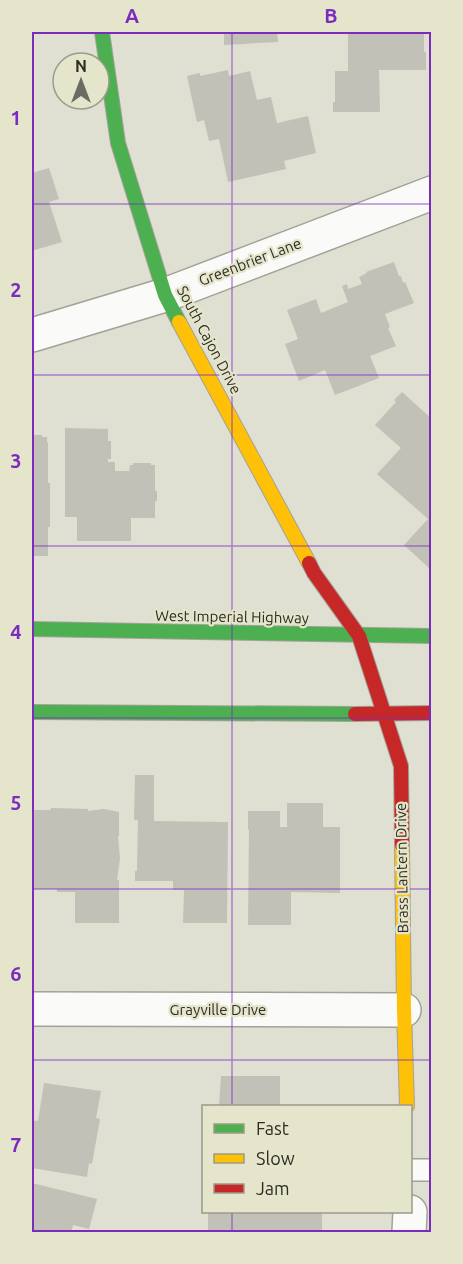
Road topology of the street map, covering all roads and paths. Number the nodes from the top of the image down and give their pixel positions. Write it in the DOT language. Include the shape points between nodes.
graph roads {
  1 [pos="102,32"];
  2 [pos="432,193"];
  3 [pos="165,295"];
  4 [pos="32,335"];
  5 [pos="32,629"];
  6 [pos="358,636"];
  7 [pos="432,636"];
  8 [pos="32,712"];
  9 [pos="432,713"];
  10 [pos="384,714"];
  11 [pos="32,1010"];
  12 [pos="404,1010"];
  13 [pos="407,1105"];
  14 [pos="412,1170"];
  15 [pos="432,1170"];
  16 [pos="410,1213"];
  17 [pos="409,1233"];
  1 -- 3 [label="street, South Cajon Drive" via="118,143"];
  2 -- 3 [label="street, Greenbrier Lane"];
  3 -- 4 [label="street, Greenbrier Lane"];
  3 -- 6 [label="street, South Cajon Drive" via="314,573"];
  5 -- 6 [label="street, West Imperial Highway"];
  6 -- 7 [label="street, West Imperial Highway"];
  6 -- 10 [label="street, Brass Lantern Drive"];
  8 -- 10 [label="street"];
  9 -- 10 [label="street"];
  10 -- 12 [label="street, Brass Lantern Drive" via="401,766"];
  11 -- 12 [label="street, Grayville Drive"];
  12 -- 13 [label="street, Brass Lantern Drive"];
  14 -- 15 [label="lane"];
  16 -- 17 [label="street"];
}
